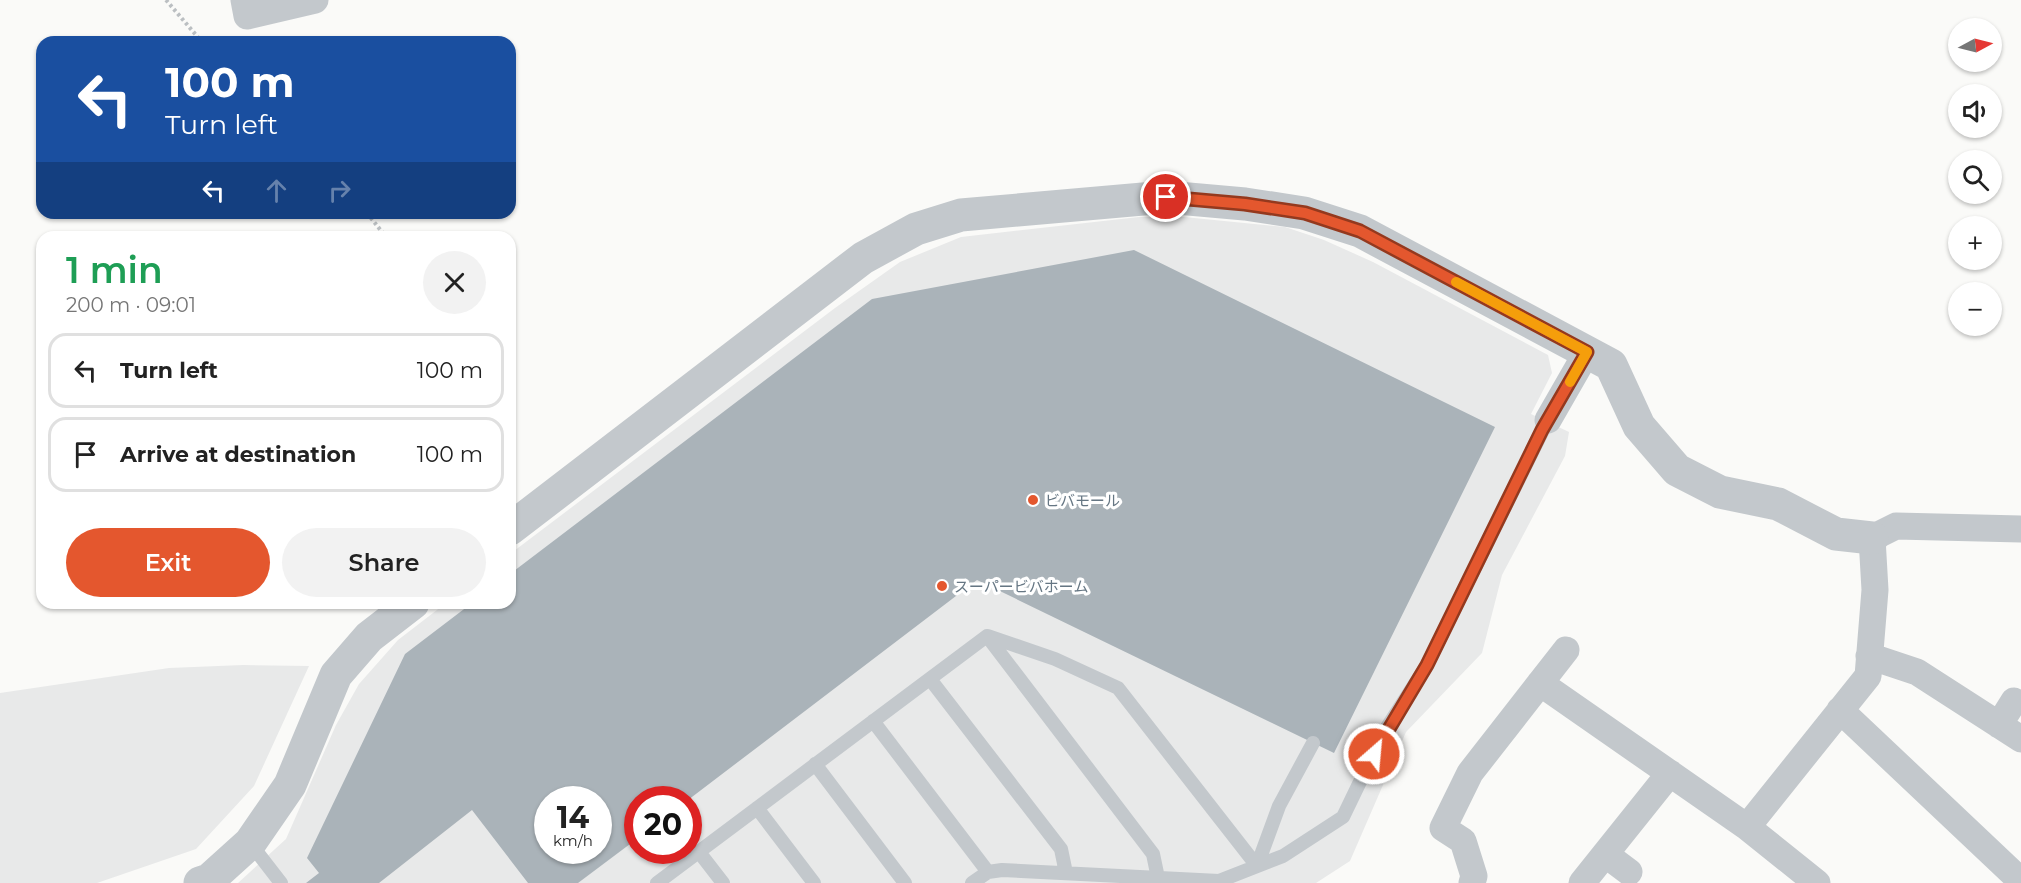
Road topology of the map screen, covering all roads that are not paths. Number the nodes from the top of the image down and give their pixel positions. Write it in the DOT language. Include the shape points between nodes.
graph roads {
  1 [pos="244,0"];
  2 [pos="315,0"];
  3 [pos="1587,352"];
  4 [pos="1548,420"];
  5 [pos="516,524"];
  6 [pos="2021,529"];
  7 [pos="1872,538"];
  8 [pos="405,609"];
  9 [pos="987,636"];
  10 [pos="1566,650"];
  11 [pos="1869,656"];
  12 [pos="930,678"];
  13 [pos="1540,683"];
  14 [pos="2014,701"];
  15 [pos="1840,710"];
  16 [pos="873,721"];
  17 [pos="2010,732"];
  18 [pos="1313,743"];
  19 [pos="815,764"];
  20 [pos="1670,773"];
  21 [pos="757,808"];
  22 [pos="1747,827"];
  23 [pos="250,843"];
  24 [pos="702,850"];
  25 [pos="1605,854"];
  26 [pos="702,856"];
  27 [pos="683,864"];
  28 [pos="1257,866"];
  29 [pos="988,872"];
  30 [pos="1629,872"];
  31 [pos="1066,873"];
  32 [pos="1158,878"];
  33 [pos="2021,881"];
  34 [pos="200,883"];
  35 [pos="281,883"];
  36 [pos="657,883"];
  37 [pos="723,883"];
  38 [pos="814,883"];
  39 [pos="904,883"];
  40 [pos="972,883"];
  41 [pos="1472,883"];
  42 [pos="1582,883"];
  43 [pos="1817,883"];
  1 -- 2 [label="street" via="247,16"];
  3 -- 4 [label="street"];
  3 -- 5 [label="street" via="1360,231 1305,213 1166,197 961,215 916,229 863,258"];
  3 -- 7 [label="street" via="1611,365 1639,426 1677,470 1720,492 1778,504 1836,534"];
  4 -- 28 [label="lane" via="1427,665 1384,732 1343,817 1283,856"];
  6 -- 7 [label="street" via="1896,526"];
  7 -- 11 [label="street" via="1875,590"];
  8 -- 23 [label="street" via="369,636 336,675 290,785"];
  9 -- 12 [label="lane"];
  9 -- 28 [label="lane" via="1055,659 1118,688"];
  9 -- 32 [label="lane" via="1153,854"];
  10 -- 13 [label="street"];
  11 -- 15 [label="street" via="1868,676"];
  11 -- 17 [label="street" via="1917,672"];
  12 -- 16 [label="lane"];
  12 -- 31 [label="lane" via="1061,849"];
  13 -- 20 [label="street"];
  13 -- 41 [label="street" via="1470,773 1443,828 1463,841 1474,876"];
  14 -- 17 [label="street"];
  15 -- 22 [label="street"];
  15 -- 33 [label="street"];
  16 -- 19 [label="lane"];
  16 -- 29 [label="lane"];
  18 -- 28 [label="lane" via="1279,807"];
  19 -- 21 [label="lane"];
  19 -- 39 [label="lane"];
  20 -- 22 [label="street"];
  20 -- 25 [label="street"];
  21 -- 24 [label="lane"];
  21 -- 38 [label="lane"];
  22 -- 43 [label="street"];
  23 -- 34 [label="street" via="209,880"];
  23 -- 35 [label="lane"];
  25 -- 30 [label="street"];
  25 -- 42 [label="street"];
  26 -- 37 [label="lane"];
  27 -- 36 [label="lane"];
  28 -- 32 [label="lane" via="1219,880"];
  29 -- 31 [label="lane"];
  29 -- 40 [label="lane"];
  31 -- 32 [label="lane"];
}
